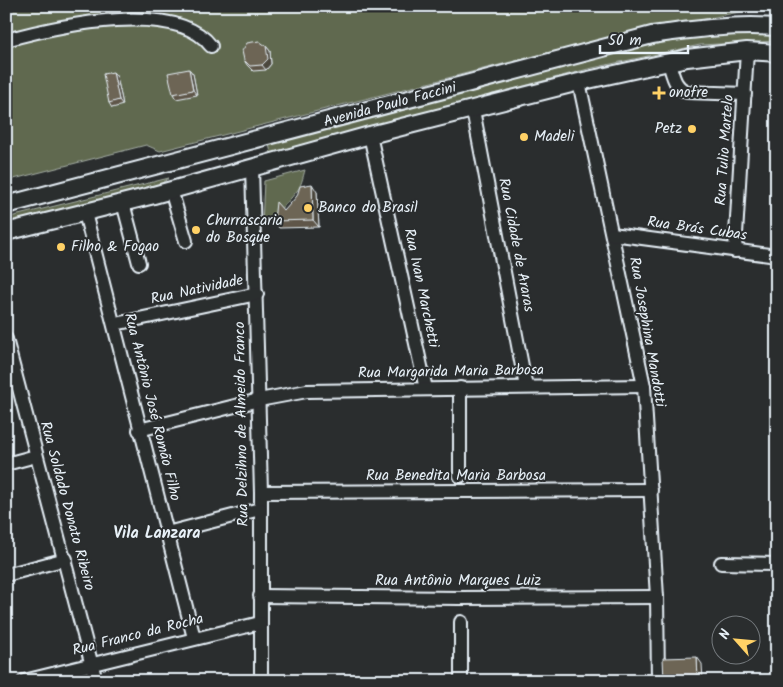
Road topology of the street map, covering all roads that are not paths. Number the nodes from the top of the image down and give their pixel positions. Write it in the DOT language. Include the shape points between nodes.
graph roads {
  1 [pos="777,27"];
  2 [pos="6,40"];
  3 [pos="208,40"];
  4 [pos="747,51"];
  5 [pos="777,54"];
  6 [pos="669,63"];
  7 [pos="579,82"];
  8 [pos="745,94"];
  9 [pos="473,110"];
  10 [pos="370,135"];
  11 [pos="266,137"];
  12 [pos="176,160"];
  13 [pos="252,167"];
  14 [pos="171,190"];
  15 [pos="150,196"];
  16 [pos="123,203"];
  17 [pos="6,205"];
  18 [pos="85,213"];
  19 [pos="6,232"];
  20 [pos="612,234"];
  21 [pos="186,241"];
  22 [pos="735,251"];
  23 [pos="777,256"];
  24 [pos="139,263"];
  25 [pos="257,294"];
  26 [pos="115,324"];
  27 [pos="7,345"];
  28 [pos="644,386"];
  29 [pos="526,387"];
  30 [pos="460,388"];
  31 [pos="426,389"];
  32 [pos="259,400"];
  33 [pos="139,430"];
  34 [pos="36,456"];
  35 [pos="6,464"];
  36 [pos="460,476"];
  37 [pos="651,490"];
  38 [pos="260,492"];
  39 [pos="260,509"];
  40 [pos="168,534"];
  41 [pos="66,560"];
  42 [pos="721,563"];
  43 [pos="777,564"];
  44 [pos="6,575"];
  45 [pos="260,596"];
  46 [pos="657,597"];
  47 [pos="460,622"];
  48 [pos="260,623"];
  49 [pos="194,638"];
  50 [pos="90,663"];
  51 [pos="24,681"];
  52 [pos="96,681"];
  53 [pos="261,681"];
  54 [pos="461,681"];
  55 [pos="658,681"];
  1 -- 11 [label="main road, Avenida Paulo Faccini" via="698,28 652,35"];
  2 -- 3 [label="street" via="96,14 148,10 190,22"];
  4 -- 5 [label="main road, Avenida Paulo Faccini"];
  4 -- 6 [label="main road, Avenida Paulo Faccini"];
  4 -- 8 [label="street, Rua Tulio Martelo"];
  6 -- 7 [label="main road, Avenida Paulo Faccini"];
  6 -- 8 [label="street" via="680,90"];
  7 -- 9 [label="main road, Avenida Paulo Faccini"];
  7 -- 20 [label="street, Rua Josephina Mandotti"];
  8 -- 22 [label="street, Rua Tulio Martelo"];
  9 -- 10 [label="main road, Avenida Paulo Faccini"];
  9 -- 29 [label="street, Rua Cidade de Araras"];
  10 -- 13 [label="main road, Avenida Paulo Faccini"];
  10 -- 31 [label="street, Rua Ivan Marchetti"];
  11 -- 12 [label="main road, Avenida Paulo Faccini"];
  11 -- 13 [label="main road" via="256,151"];
  12 -- 15 [label="main road" via="183,175 179,183"];
  12 -- 17 [label="main road, Avenida Paulo Faccini"];
  13 -- 14 [label="main road, Avenida Paulo Faccini"];
  13 -- 25 [label="street, Rua Delzihno de Almeido Franco"];
  14 -- 15 [label="main road, Avenida Paulo Faccini"];
  14 -- 21 [label="street"];
  15 -- 16 [label="main road, Avenida Paulo Faccini"];
  16 -- 18 [label="main road, Avenida Paulo Faccini"];
  16 -- 24 [label="street"];
  18 -- 19 [label="main road, Avenida Paulo Faccini"];
  18 -- 26 [label="street, Rua Antônio José Romão Filho"];
  20 -- 22 [label="street, Rua Brás Cubas"];
  20 -- 28 [label="street, Rua Josephina Mandotti"];
  22 -- 23 [label="street, Rua Brás Cubas"];
  25 -- 26 [label="street, Rua Natividade"];
  25 -- 32 [label="street, Rua Delzihno de Almeido Franco"];
  26 -- 33 [label="street, Rua Antônio José Romão Filho"];
  27 -- 34 [label="street, Rua Soldado Donato Ribeiro"];
  28 -- 29 [label="street, Rua Margarida Maria Barbosa"];
  28 -- 37 [label="street, Rua Josephina Mandotti"];
  29 -- 30 [label="street, Rua Margarida Maria Barbosa"];
  30 -- 31 [label="street, Rua Margarida Maria Barbosa"];
  30 -- 36 [label="street"];
  31 -- 32 [label="street, Rua Margarida Maria Barbosa" via="307,391"];
  32 -- 33 [label="street, Rua Margarida Maria Barbosa"];
  32 -- 38 [label="street, Rua Delzihno de Almeido Franco"];
  33 -- 40 [label="street, Rua Antônio José Romão Filho"];
  34 -- 35 [label="street"];
  34 -- 41 [label="street, Rua Soldado Donato Ribeiro"];
  37 -- 38 [label="street, Rua Benedita Maria Barbosa"];
  37 -- 46 [label="street, Rua Josephina Mandotti"];
  38 -- 39 [label="street, Rua Delzihno de Almeido Franco"];
  39 -- 40 [label="street"];
  39 -- 45 [label="street, Rua Delzihno de Almeido Franco"];
  40 -- 49 [label="street, Rua Antônio José Romão Filho"];
  41 -- 44 [label="street"];
  41 -- 50 [label="street, Rua Soldado Donato Ribeiro"];
  42 -- 43 [label="street"];
  45 -- 46 [label="street, Rua Antônio Marques Luiz"];
  45 -- 48 [label="street, Rua Delzihno de Almeido Franco"];
  46 -- 55 [label="street, Rua Josephina Mandotti"];
  47 -- 54 [label="street"];
  48 -- 49 [label="street, Rua Franco da Rocha"];
  48 -- 53 [label="street, Rua Delzihno de Almeido Franco"];
  49 -- 50 [label="street, Rua Franco da Rocha"];
  50 -- 51 [label="street, Rua Franco da Rocha"];
  50 -- 52 [label="street, Rua Soldado Donato Ribeiro"];
}
